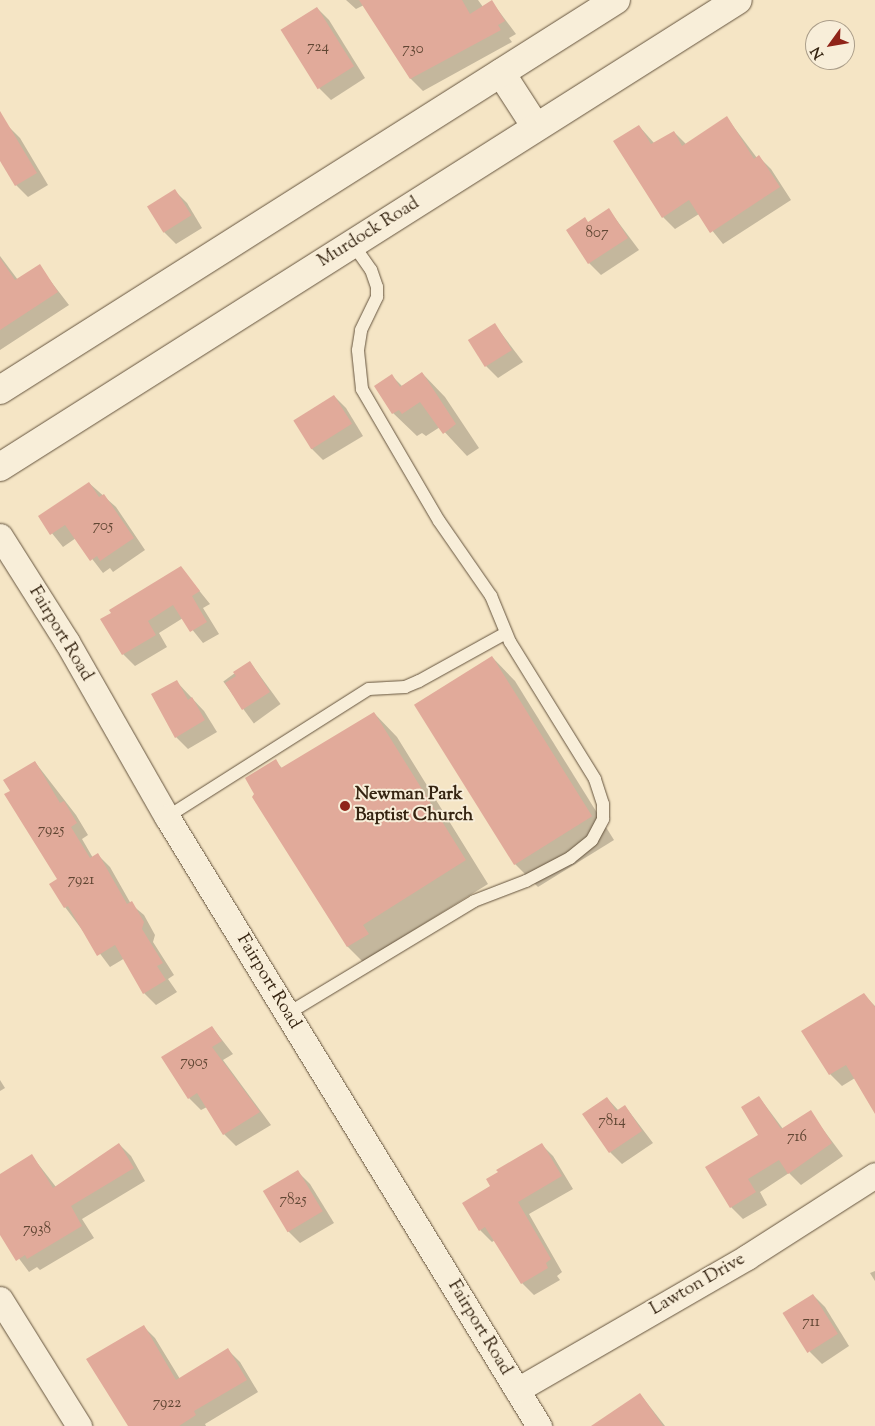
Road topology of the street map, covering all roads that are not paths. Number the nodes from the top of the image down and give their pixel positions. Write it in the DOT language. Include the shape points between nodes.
graph roads {
  1 [pos="616,0"];
  2 [pos="738,0"];
  3 [pos="500,73"];
  4 [pos="536,127"];
  5 [pos="353,244"];
  6 [pos="0,390"];
  7 [pos="0,467"];
  8 [pos="0,536"];
  9 [pos="506,633"];
  10 [pos="167,817"];
  11 [pos="287,1014"];
  12 [pos="875,1175"];
  13 [pos="0,1299"];
  14 [pos="517,1390"];
  15 [pos="79,1426"];
  16 [pos="539,1426"];
  1 -- 3 [label="main road"];
  2 -- 4 [label="main road, Murdock Road"];
  3 -- 4 [label="main road"];
  3 -- 6 [label="main road"];
  4 -- 5 [label="main road, Murdock Road"];
  5 -- 7 [label="main road, Murdock Road"];
  5 -- 9 [label="lane" via="370,270 377,297 361,330 358,350 362,389 439,521 492,596"];
  8 -- 10 [label="street, Fairport Road" via="67,642"];
  9 -- 10 [label="lane" via="405,687 369,689"];
  9 -- 11 [label="lane" via="595,779 603,804 600,828 584,849 570,858 526,881 474,901"];
  10 -- 11 [label="street, Fairport Road"];
  11 -- 14 [label="street, Fairport Road"];
  12 -- 14 [label="street, Lawton Drive" via="747,1257"];
  13 -- 15 [label="street"];
  14 -- 16 [label="street, Fairport Road"];
}
